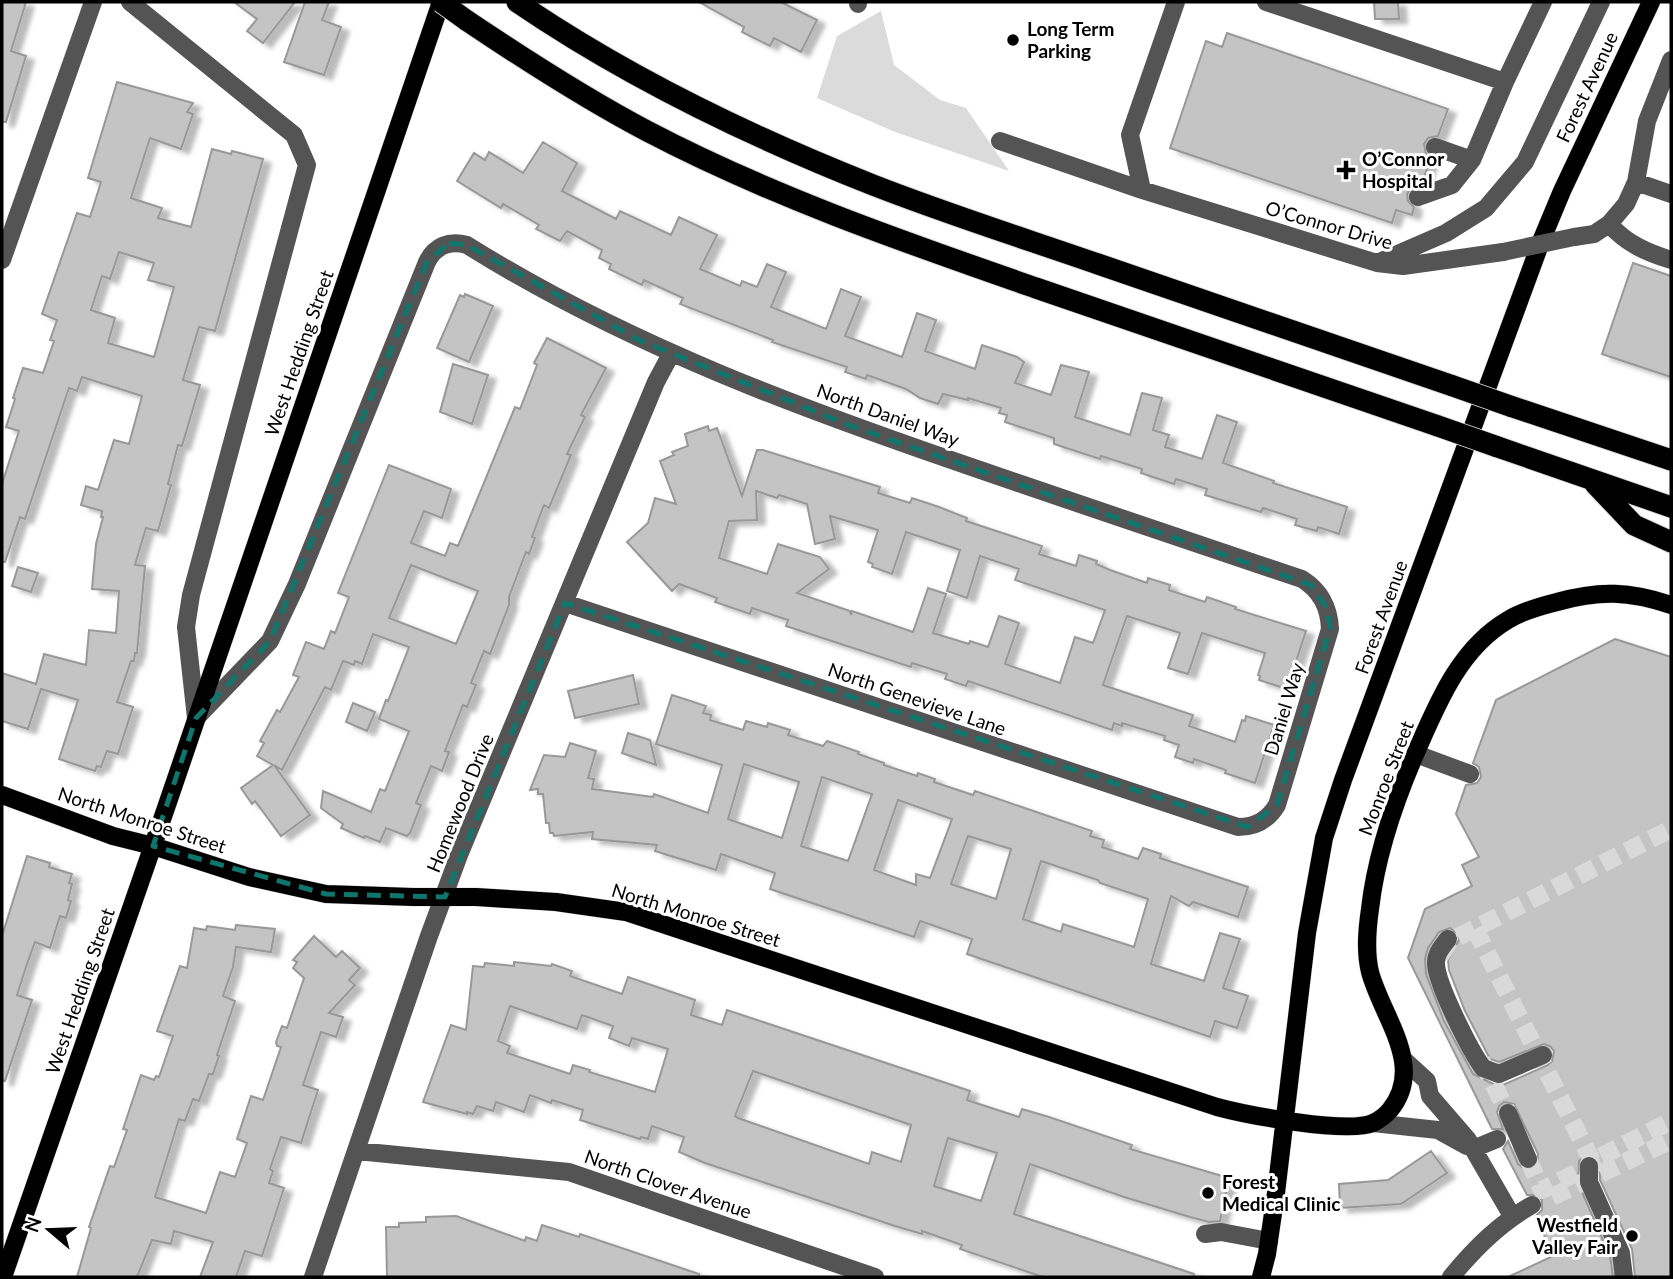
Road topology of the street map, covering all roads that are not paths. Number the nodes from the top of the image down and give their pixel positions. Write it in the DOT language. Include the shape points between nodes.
graph roads {
  1 [pos="93,2"];
  2 [pos="130,2"];
  3 [pos="441,2"];
  4 [pos="517,2"];
  5 [pos="1176,2"];
  6 [pos="1266,2"];
  7 [pos="1543,2"];
  8 [pos="1601,2"];
  9 [pos="1651,2"];
  10 [pos="1671,60"];
  11 [pos="1505,82"];
  12 [pos="1000,141"];
  13 [pos="1435,147"];
  14 [pos="1472,160"];
  15 [pos="1636,181"];
  16 [pos="1142,190"];
  17 [pos="1671,194"];
  18 [pos="1418,197"];
  19 [pos="1609,224"];
  20 [pos="449,243"];
  21 [pos="4,248"];
  22 [pos="1671,260"];
  23 [pos="1377,263"];
  24 [pos="671,354"];
  25 [pos="1671,460"];
  26 [pos="1591,480"];
  27 [pos="1671,507"];
  28 [pos="1671,542"];
  29 [pos="1322,598"];
  30 [pos="565,603"];
  31 [pos="1671,605"];
  32 [pos="197,718"];
  33 [pos="1416,754"];
  34 [pos="1470,774"];
  35 [pos="2,796"];
  36 [pos="1257,824"];
  37 [pos="153,846"];
  38 [pos="445,897"];
  39 [pos="1448,939"];
  40 [pos="1543,1055"];
  41 [pos="1404,1060"];
  42 [pos="1508,1113"];
  43 [pos="1284,1121"];
  44 [pos="1373,1123"];
  45 [pos="1497,1139"];
  46 [pos="1473,1149"];
  47 [pos="358,1151"];
  48 [pos="1528,1159"];
  49 [pos="1589,1166"];
  50 [pos="1532,1205"];
  51 [pos="1512,1216"];
  52 [pos="1205,1234"];
  53 [pos="1269,1241"];
  54 [pos="3,1277"];
  55 [pos="313,1277"];
  56 [pos="874,1277"];
  57 [pos="1261,1277"];
  58 [pos="1451,1277"];
  59 [pos="1624,1277"];
  1 -- 21 [label="street"];
  2 -- 32 [label="street, West Hedding Street" via="294,135 307,165 191,595 186,627"];
  3 -- 26 [label="highway, bridge" via="646,131 796,200 932,252"];
  3 -- 32 [label="main road, West Hedding Street"];
  4 -- 25 [label="highway, bridge" via="666,91 818,163 936,208"];
  5 -- 16 [label="street" via="1130,135"];
  6 -- 11 [label="street"];
  7 -- 11 [label="street"];
  8 -- 23 [label="street" via="1524,162 1486,208 1446,233"];
  9 -- 43 [label="main road, Forest Avenue" via="1542,239 1324,838 1307,933"];
  10 -- 15 [label="street" via="1647,121"];
  11 -- 14 [label="street"];
  12 -- 16 [label="street, O’Connor Drive"];
  13 -- 14 [label="street"];
  14 -- 18 [label="street" via="1452,185"];
  15 -- 17 [label="street"];
  15 -- 19 [label="street" via="1626,204"];
  16 -- 23 [label="street, O’Connor Drive"];
  19 -- 22 [label="street" via="1623,239"];
  19 -- 23 [label="street, O’Connor Drive, bridge" via="1594,234 1503,252 1403,266"];
  20 -- 24 [label="street, North Daniel Way" via="467,245"];
  20 -- 32 [label="street, West Hedding Street" via="436,250 428,262 271,641"];
  24 -- 29 [label="street, North Daniel Way" via="850,426 1302,579"];
  24 -- 30 [label="street, Homewood Drive"];
  26 -- 27 [label="highway"];
  26 -- 28 [label="highway" via="1634,525"];
  29 -- 36 [label="street, Daniel Way" via="1331,629 1277,805"];
  30 -- 36 [label="street, North Genevieve Lane" via="1229,825"];
  30 -- 38 [label="street, Homewood Drive"];
  31 -- 33 [label="main road, Monroe Street" via="1643,596 1596,593 1508,619 1462,664 1439,698"];
  32 -- 37 [label="main road, West Hedding Street"];
  33 -- 34 [label="street"];
  33 -- 41 [label="main road, Monroe Street" via="1381,849 1367,935 1371,973"];
  35 -- 37 [label="main road, North Monroe Street"];
  37 -- 38 [label="main road, North Monroe Street" via="249,877 326,894"];
  37 -- 54 [label="main road, West Hedding Street"];
  38 -- 43 [label="main road, North Monroe Street" via="556,902 626,912 1146,1084"];
  38 -- 47 [label="street, Homewood Drive"];
  39 -- 40 [label="street" via="1438,952 1439,981 1483,1068 1499,1074"];
  41 -- 44 [label="main road, Monroe Street" via="1403,1091"];
  41 -- 46 [label="street" via="1427,1081 1430,1096"];
  42 -- 48 [label="street"];
  43 -- 44 [label="main road"];
  43 -- 53 [label="main road, Forest Avenue"];
  44 -- 46 [label="street" via="1437,1130"];
  45 -- 46 [label="street"];
  46 -- 51 [label="street"];
  47 -- 55 [label="street, Homewood Drive"];
  47 -- 56 [label="street, North Clover Avenue" via="569,1172"];
  49 -- 59 [label="street" via="1589,1182 1621,1253"];
  50 -- 51 [label="street"];
  51 -- 58 [label="street" via="1477,1246"];
  52 -- 53 [label="street" via="1221,1232"];
  53 -- 57 [label="main road, Forest Avenue"];
}
